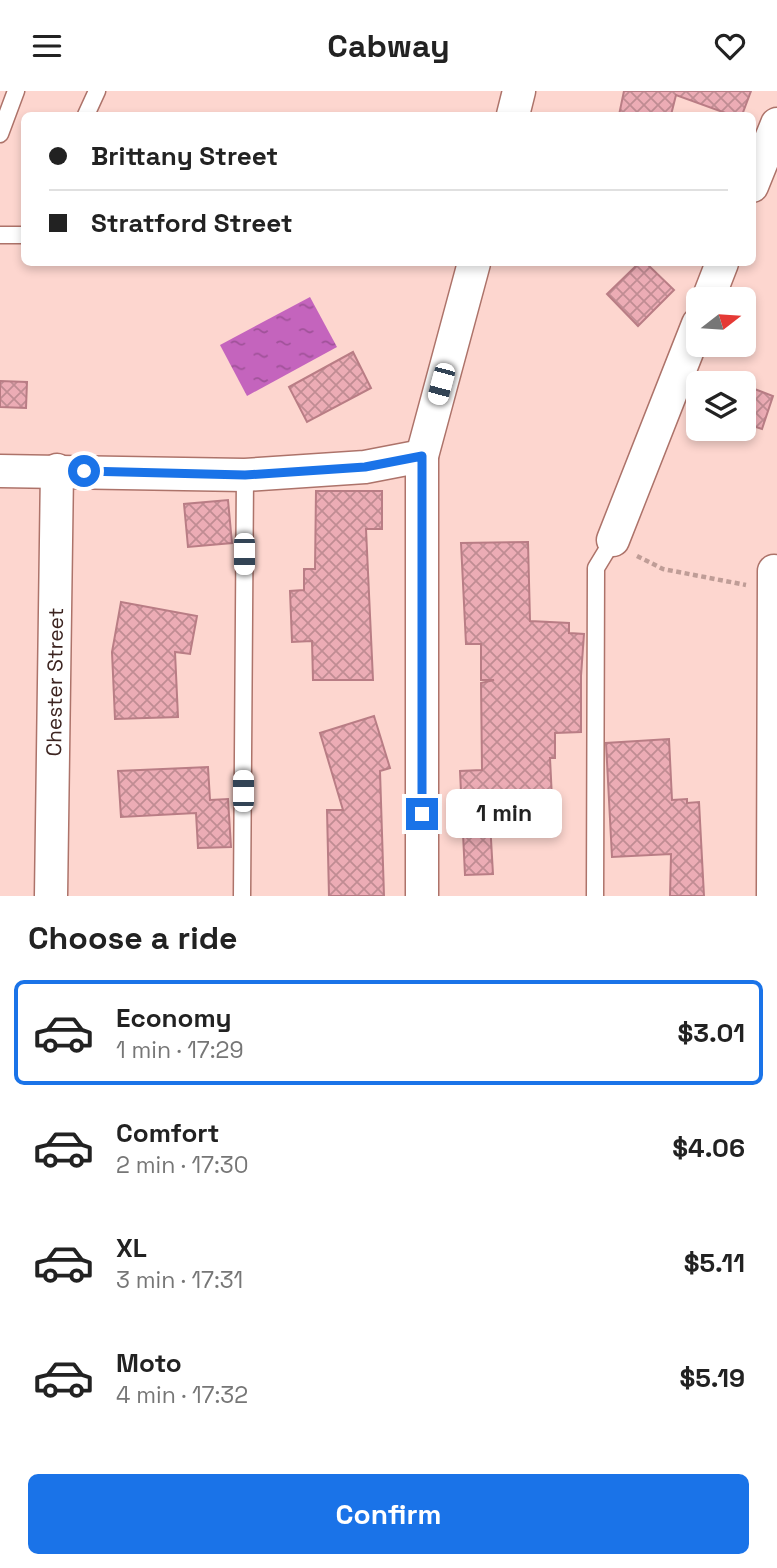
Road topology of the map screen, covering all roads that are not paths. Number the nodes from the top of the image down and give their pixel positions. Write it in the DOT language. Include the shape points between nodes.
graph roads {
  1 [pos="16,91"];
  2 [pos="97,91"];
  3 [pos="519,91"];
  4 [pos="87,112"];
  5 [pos="514,112"];
  6 [pos="777,124"];
  7 [pos="0,134"];
  8 [pos="756,176"];
  9 [pos="0,235"];
  10 [pos="21,235"];
  11 [pos="473,266"];
  12 [pos="721,266"];
  13 [pos="713,287"];
  14 [pos="686,354"];
  15 [pos="422,456"];
  16 [pos="57,470"];
  17 [pos="0,471"];
  18 [pos="245,475"];
  19 [pos="613,540"];
  20 [pos="775,575"];
  21 [pos="51,896"];
  22 [pos="242,896"];
  23 [pos="422,896"];
  24 [pos="595,896"];
  25 [pos="773,896"];
  1 -- 7 [label="lane"];
  2 -- 4 [label="lane"];
  3 -- 5 [label="street"];
  6 -- 8 [label="street"];
  9 -- 10 [label="lane"];
  11 -- 15 [label="street"];
  12 -- 13 [label="street"];
  14 -- 19 [label="street"];
  15 -- 18 [label="street" via="365,467"];
  15 -- 23 [label="street"];
  16 -- 17 [label="street"];
  16 -- 18 [label="street"];
  16 -- 21 [label="street, Chester Street"];
  18 -- 22 [label="lane"];
  19 -- 24 [label="lane" via="596,568"];
  20 -- 25 [label="street"];
}
